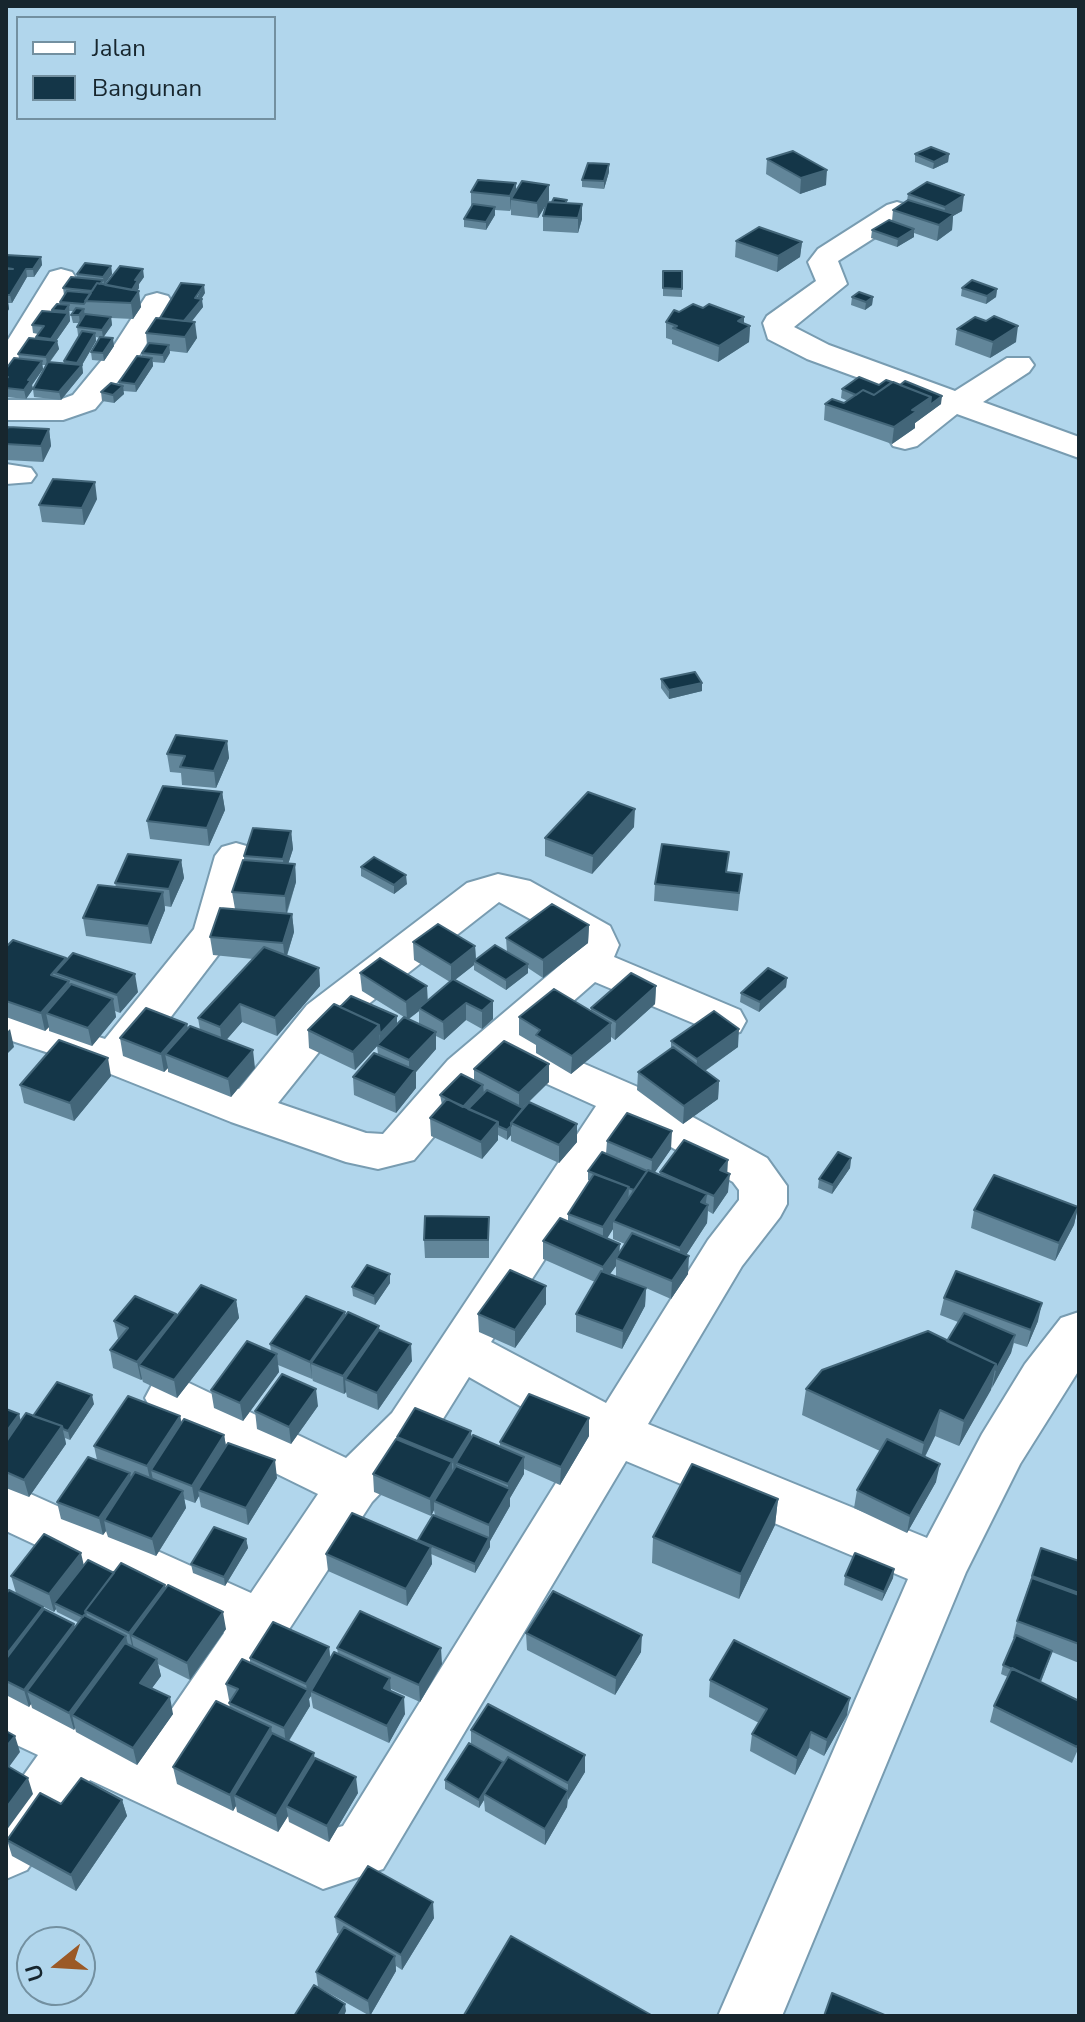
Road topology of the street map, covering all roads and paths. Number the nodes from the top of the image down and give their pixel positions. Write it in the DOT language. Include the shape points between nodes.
graph roads {
  1 [pos="897,211"];
  2 [pos="61,278"];
  3 [pos="157,302"];
  4 [pos="749,326"];
  5 [pos="790,340"];
  6 [pos="1018,365"];
  7 [pos="6,369"];
  8 [pos="956,402"];
  9 [pos="6,410"];
  10 [pos="905,439"];
  11 [pos="1079,448"];
  12 [pos="236,856"];
  13 [pos="590,963"];
  14 [pos="724,1021"];
  15 [pos="6,1023"];
  16 [pos="514,1027"];
  17 [pos="114,1058"];
  18 [pos="624,1100"];
  19 [pos="247,1110"];
  20 [pos="1079,1332"];
  21 [pos="452,1361"];
  22 [pos="171,1398"];
  23 [pos="614,1433"];
  24 [pos="353,1486"];
  25 [pos="6,1506"];
  26 [pos="940,1568"];
  27 [pos="261,1624"];
  28 [pos="6,1712"];
  29 [pos="78,1748"];
  30 [pos="155,1784"];
  31 [pos="6,1850"];
  32 [pos="750,2016"];
  1 -- 5 [label="street" via="828,255 823,262 832,284 778,323 779,332"];
  2 -- 7 [label="street"];
  3 -- 9 [label="street" via="128,349 84,402 63,410"];
  4 -- 5 [label="street"];
  5 -- 8 [label="street"];
  6 -- 8 [label="street"];
  8 -- 10 [label="street"];
  8 -- 11 [label="street"];
  12 -- 17 [label="street" via="214,933"];
  13 -- 14 [label="street"];
  13 -- 16 [label="street"];
  13 -- 19 [label="street" via="598,945 595,936 515,891 498,888 482,893 323,1016"];
  15 -- 17 [label="street"];
  16 -- 18 [label="street" via="522,1047 541,1063"];
  16 -- 19 [label="street" via="464,1071 398,1148 363,1150"];
  17 -- 19 [label="street"];
  18 -- 21 [label="street"];
  18 -- 23 [label="street" via="750,1170 763,1186 763,1204 725,1253"];
  20 -- 26 [label="street" via="1001,1449"];
  21 -- 23 [label="street" via="475,1357"];
  21 -- 24 [label="street" via="410,1428"];
  22 -- 24 [label="street"];
  23 -- 26 [label="street"];
  23 -- 30 [label="street" via="362,1849 323,1860"];
  24 -- 27 [label="street"];
  25 -- 27 [label="street"];
  26 -- 32 [label="street"];
  27 -- 30 [label="street"];
  28 -- 29 [label="street"];
  29 -- 30 [label="street"];
  29 -- 31 [label="street"];
}
